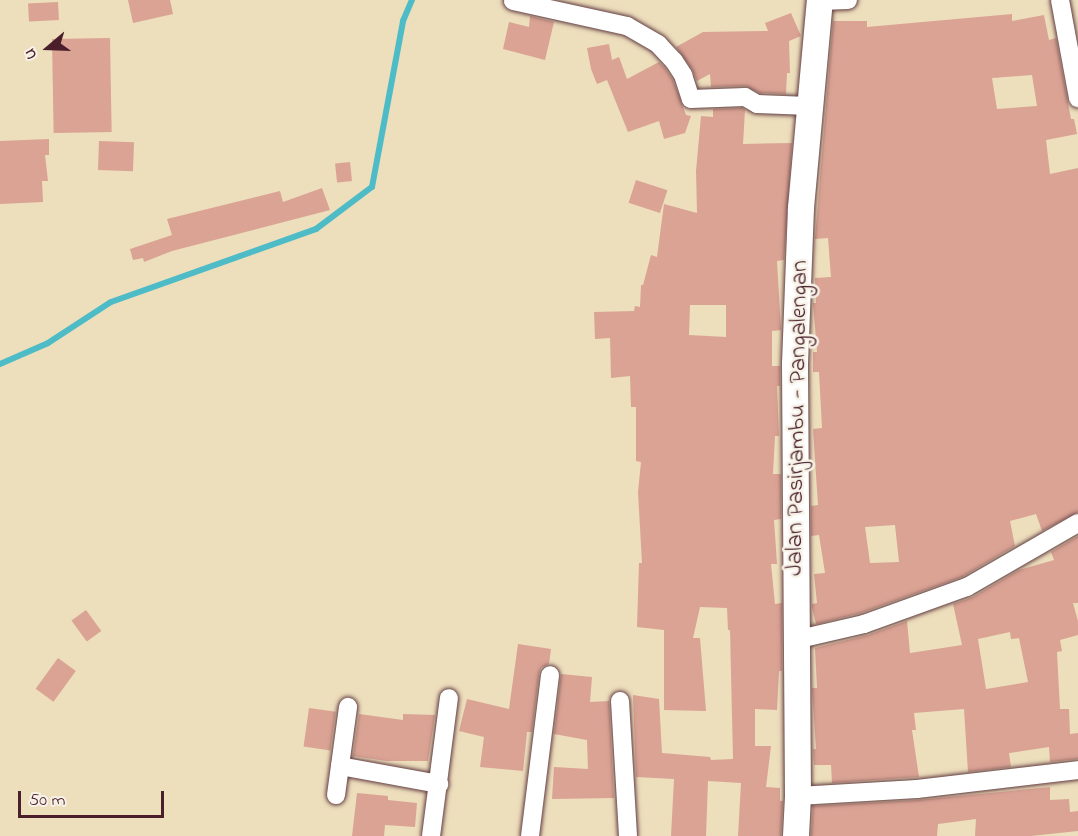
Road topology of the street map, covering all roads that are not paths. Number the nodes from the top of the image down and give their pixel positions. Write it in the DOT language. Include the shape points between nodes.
graph roads {
  1 [pos="820,0"];
  2 [pos="848,0"];
  3 [pos="1060,0"];
  4 [pos="513,1"];
  5 [pos="1078,98"];
  6 [pos="809,106"];
  7 [pos="1078,523"];
  8 [pos="795,640"];
  9 [pos="550,675"];
  10 [pos="449,698"];
  11 [pos="620,701"];
  12 [pos="348,707"];
  13 [pos="340,765"];
  14 [pos="1078,770"];
  15 [pos="439,784"];
  16 [pos="336,795"];
  17 [pos="798,796"];
  18 [pos="435,835"];
  19 [pos="530,836"];
  20 [pos="628,836"];
  21 [pos="796,836"];
  1 -- 2 [label="street"];
  1 -- 6 [label="main road, Jalan Pasirjambu - Pangalengan"];
  3 -- 5 [label="street"];
  4 -- 6 [label="street" via="627,26 658,44 674,61 691,99 745,97 757,104"];
  6 -- 8 [label="main road, Jalan Pasirjambu - Pangalengan" via="795,364"];
  7 -- 8 [label="street" via="967,587 864,624"];
  8 -- 17 [label="main road, Jalan Pasirjambu - Pangalengan"];
  9 -- 19 [label="street"];
  10 -- 15 [label="street"];
  11 -- 20 [label="street"];
  12 -- 13 [label="street"];
  13 -- 15 [label="street"];
  13 -- 16 [label="street"];
  14 -- 17 [label="street" via="916,789"];
  15 -- 18 [label="street"];
  17 -- 21 [label="main road, Jalan Pasirjambu - Pangalengan"];
}
